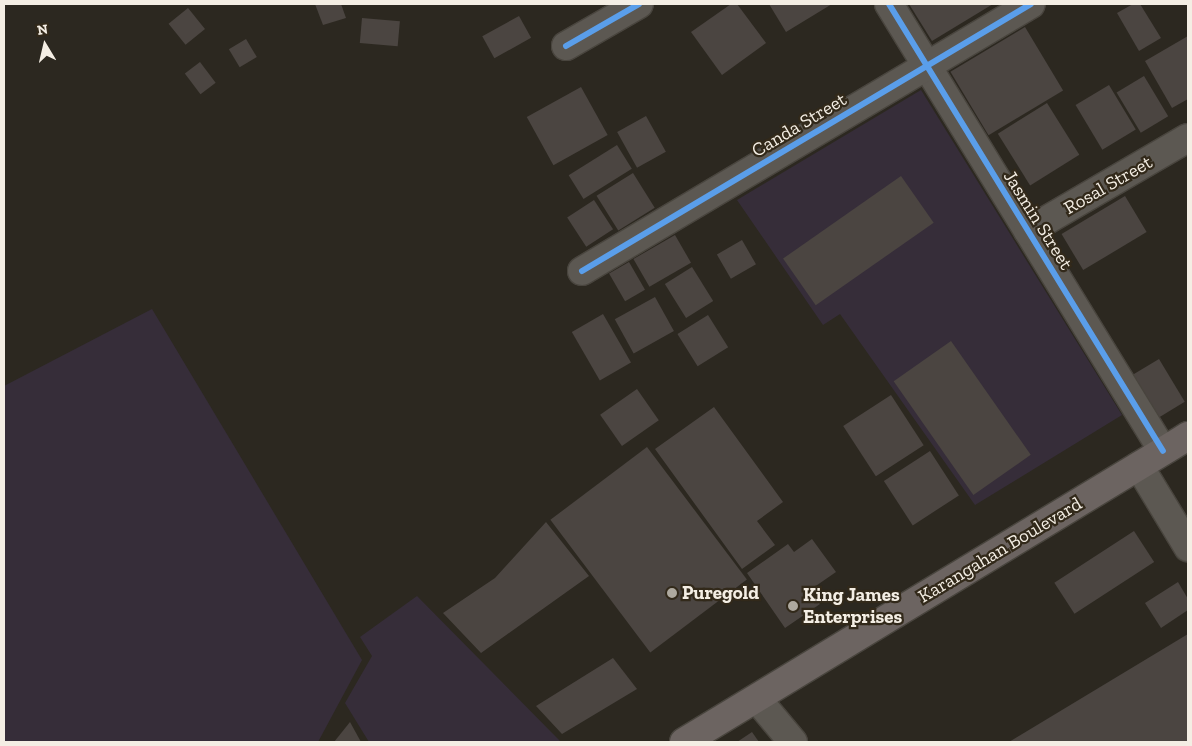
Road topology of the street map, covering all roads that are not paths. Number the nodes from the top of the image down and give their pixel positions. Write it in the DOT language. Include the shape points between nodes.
graph roads {
  1 [pos="639,4"];
  2 [pos="888,4"];
  3 [pos="1031,4"];
  4 [pos="566,46"];
  5 [pos="926,66"];
  6 [pos="1188,138"];
  7 [pos="1028,231"];
  8 [pos="582,271"];
  9 [pos="1188,436"];
  10 [pos="1163,451"];
  11 [pos="1139,466"];
  12 [pos="1188,547"];
  13 [pos="757,699"];
  14 [pos="684,742"];
  15 [pos="793,742"];
  1 -- 4 [label="street"];
  2 -- 5 [label="street, Jasmin Street"];
  3 -- 5 [label="street, Canda Street"];
  5 -- 7 [label="street, Jasmin Street"];
  5 -- 8 [label="street, Canda Street"];
  6 -- 7 [label="street, Rosal Street"];
  7 -- 10 [label="street, Jasmin Street"];
  9 -- 10 [label="main road, Karangahan Boulevard"];
  10 -- 11 [label="main road, Karangahan Boulevard"];
  11 -- 12 [label="street"];
  11 -- 13 [label="main road, Karangahan Boulevard"];
  13 -- 14 [label="main road, Karangahan Boulevard"];
  13 -- 15 [label="street"];
}
